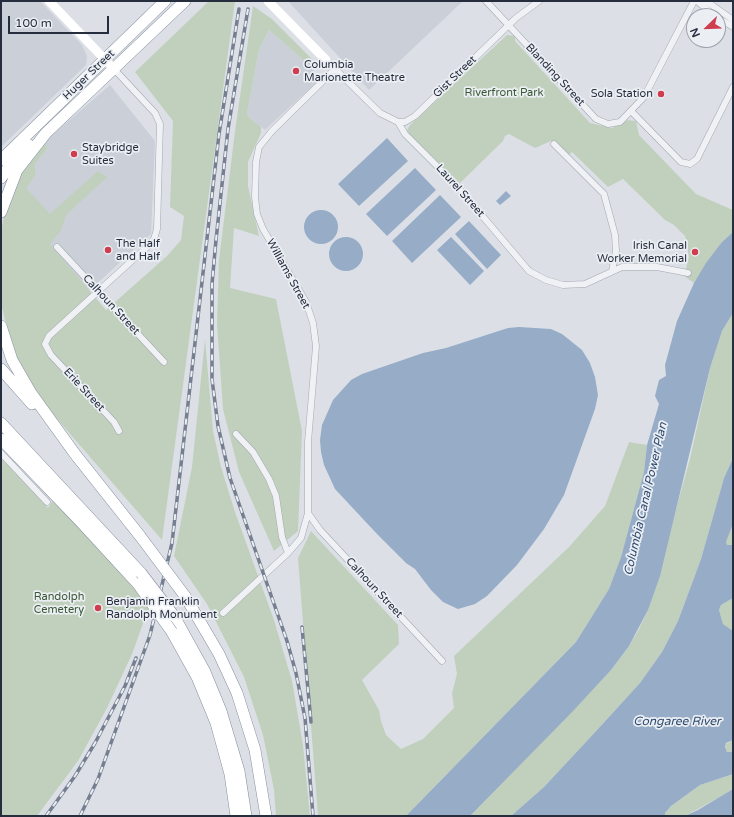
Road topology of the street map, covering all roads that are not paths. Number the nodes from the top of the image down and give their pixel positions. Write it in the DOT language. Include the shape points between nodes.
graph roads {
  1 [pos="49,1"];
  2 [pos="166,1"];
  3 [pos="185,1"];
  4 [pos="268,1"];
  5 [pos="486,1"];
  6 [pos="539,1"];
  7 [pos="695,1"];
  8 [pos="706,1"];
  9 [pos="704,8"];
  10 [pos="733,20"];
  11 [pos="509,25"];
  12 [pos="104,59"];
  13 [pos="326,60"];
  14 [pos="114,69"];
  15 [pos="334,69"];
  16 [pos="733,88"];
  17 [pos="631,111"];
  18 [pos="398,122"];
  19 [pos="46,133"];
  20 [pos="554,144"];
  21 [pos="12,149"];
  22 [pos="1,156"];
  23 [pos="1,160"];
  24 [pos="1,178"];
  25 [pos="1,212"];
  26 [pos="57,247"];
  27 [pos="612,271"];
  28 [pos="688,273"];
  29 [pos="98,292"];
  30 [pos="1,326"];
  31 [pos="164,362"];
  32 [pos="1,368"];
  33 [pos="1,423"];
  34 [pos="119,431"];
  35 [pos="236,434"];
  36 [pos="1,439"];
  37 [pos="1,452"];
  38 [pos="75,454"];
  39 [pos="47,502"];
  40 [pos="308,513"];
  41 [pos="288,553"];
  42 [pos="223,613"];
  43 [pos="442,661"];
  44 [pos="236,816"];
  45 [pos="246,816"];
  46 [pos="266,816"];
  1 -- 12 [label="street"];
  2 -- 12 [label="highway, Huger Street"];
  3 -- 14 [label="highway, Huger Street"];
  4 -- 13 [label="street, Laurel Street"];
  5 -- 11 [label="street, Blanding Street"];
  6 -- 11 [label="street, Gist Street"];
  7 -- 9 [label="street"];
  7 -- 17 [label="street, Blanding Street" via="644,97"];
  8 -- 10 [label="street"];
  11 -- 17 [label="street, Blanding Street" via="601,123 620,122"];
  11 -- 18 [label="street, Gist Street" via="415,116 405,122"];
  12 -- 14 [label="street"];
  12 -- 21 [label="highway, Huger Street"];
  13 -- 15 [label="street, Laurel Street"];
  14 -- 19 [label="highway, Huger Street"];
  14 -- 29 [label="street" via="155,113 160,124 157,229 154,239"];
  15 -- 18 [label="street, Laurel Street" via="380,113"];
  15 -- 40 [label="street, Williams Street" via="272,131 259,147 256,162 257,214 263,229 306,302 313,323 316,346 308,442"];
  16 -- 17 [label="street" via="698,160 690,164 681,162"];
  18 -- 27 [label="street, Laurel Street" via="405,134 457,186 529,271 563,285 585,284"];
  19 -- 24 [label="highway" via="17,155"];
  19 -- 25 [label="highway" via="17,170"];
  20 -- 27 [label="street" via="604,194 615,235 616,251"];
  21 -- 22 [label="highway"];
  21 -- 23 [label="highway"];
  26 -- 29 [label="street, Calhoun Street"];
  27 -- 28 [label="street, Laurel Street" via="632,266 657,267"];
  29 -- 31 [label="street, Calhoun Street"];
  29 -- 34 [label="street, Erie Street" via="49,336 45,344 47,350 114,422"];
  30 -- 38 [label="highway" via="20,376"];
  32 -- 38 [label="highway"];
  33 -- 45 [label="highway, bridge" via="141,573 174,616 205,672 219,704 236,759"];
  35 -- 41 [label="street" via="253,452 269,479 276,496 282,537"];
  36 -- 44 [label="highway, bridge" via="138,584 172,632 198,677 216,723 230,774"];
  37 -- 39 [label="street"];
  38 -- 46 [label="highway, bridge" via="185,596 219,654 239,700 255,750"];
  40 -- 41 [label="street, Williams Street" via="301,538"];
  40 -- 43 [label="street, Calhoun Street" via="320,530"];
  41 -- 42 [label="street, Williams Street"];
}
